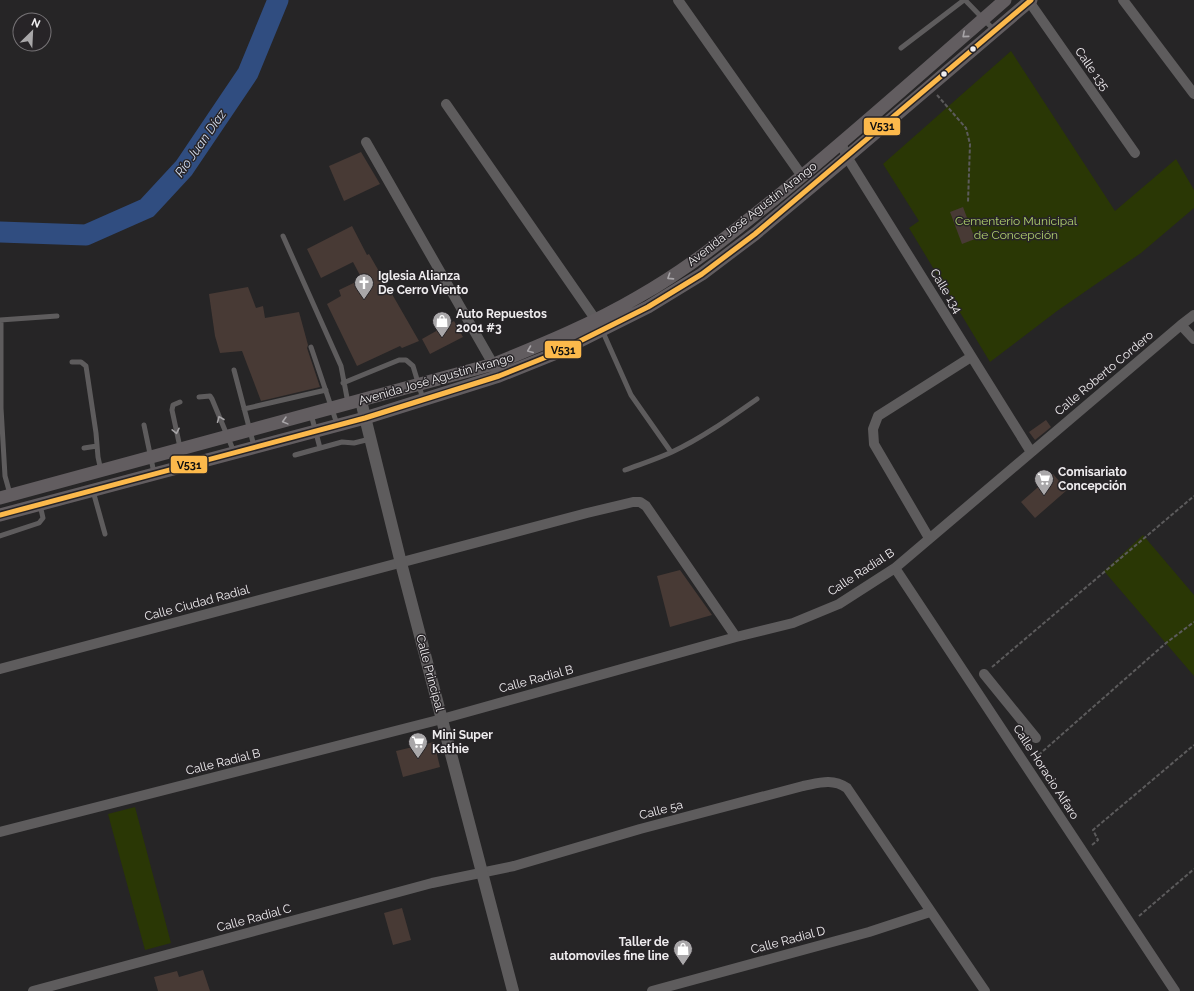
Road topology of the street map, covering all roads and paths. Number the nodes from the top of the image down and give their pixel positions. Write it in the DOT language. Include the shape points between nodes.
graph roads {
  1 [pos="678,0"];
  2 [pos="965,0"];
  3 [pos="1005,0"];
  4 [pos="1123,0"];
  5 [pos="1030,1"];
  6 [pos="984,19"];
  7 [pos="995,31"];
  8 [pos="901,48"];
  9 [pos="929,87"];
  10 [pos="1194,94"];
  11 [pos="446,104"];
  12 [pos="366,142"];
  13 [pos="840,143"];
  14 [pos="1135,153"];
  15 [pos="847,157"];
  16 [pos="802,176"];
  17 [pos="968,202"];
  18 [pos="284,236"];
  19 [pos="1194,315"];
  20 [pos="58,316"];
  21 [pos="0,320"];
  22 [pos="599,324"];
  23 [pos="1181,324"];
  24 [pos="1194,339"];
  25 [pos="311,347"];
  26 [pos="971,357"];
  27 [pos="72,362"];
  28 [pos="494,364"];
  29 [pos="234,370"];
  30 [pos="499,376"];
  31 [pos="343,382"];
  32 [pos="419,385"];
  33 [pos="326,390"];
  34 [pos="199,397"];
  35 [pos="756,399"];
  36 [pos="424,400"];
  37 [pos="180,402"];
  38 [pos="354,403"];
  39 [pos="333,408"];
  40 [pos="244,409"];
  41 [pos="311,414"];
  42 [pos="365,418"];
  43 [pos="144,425"];
  44 [pos="338,425"];
  45 [pos="249,431"];
  46 [pos="315,431"];
  47 [pos="227,437"];
  48 [pos="370,439"];
  49 [pos="97,446"];
  50 [pos="254,447"];
  51 [pos="84,448"];
  52 [pos="320,448"];
  53 [pos="180,449"];
  54 [pos="234,452"];
  55 [pos="671,452"];
  56 [pos="1031,452"];
  57 [pos="295,456"];
  58 [pos="150,458"];
  59 [pos="184,466"];
  60 [pos="625,470"];
  61 [pos="101,471"];
  62 [pos="154,474"];
  63 [pos="92,490"];
  64 [pos="1194,496"];
  65 [pos="5,497"];
  66 [pos="40,504"];
  67 [pos="0,515"];
  68 [pos="105,534"];
  69 [pos="0,536"];
  70 [pos="929,538"];
  71 [pos="401,563"];
  72 [pos="894,568"];
  73 [pos="1194,622"];
  74 [pos="736,637"];
  75 [pos="0,669"];
  76 [pos="984,674"];
  77 [pos="993,686"];
  78 [pos="980,696"];
  79 [pos="442,718"];
  80 [pos="1036,738"];
  81 [pos="1194,745"];
  82 [pos="1026,766"];
  83 [pos="0,832"];
  84 [pos="1083,851"];
  85 [pos="1194,869"];
  86 [pos="482,872"];
  87 [pos="930,912"];
  88 [pos="1130,923"];
  89 [pos="33,991"];
  90 [pos="514,991"];
  91 [pos="652,991"];
  92 [pos="985,991"];
  93 [pos="1174,991"];
  1 -- 16 [label="street"];
  2 -- 6 [label="lane"];
  2 -- 8 [label="lane"];
  3 -- 6 [label="main road, Avenida José Agustín Arango"];
  4 -- 10 [label="street"];
  5 -- 7 [label="main road, Avenida José Agustín Arango"];
  5 -- 14 [label="street, Calle 135"];
  6 -- 7 [label="lane"];
  6 -- 13 [label="main road, Avenida José Agustín Arango, one-way"];
  7 -- 9 [label="main road, Avenida José Agustín Arango"];
  9 -- 15 [label="main road, Avenida José Agustín Arango"];
  9 -- 17 [label="path" via="966,128 970,144"];
  11 -- 22 [label="street"];
  12 -- 28 [label="street"];
  13 -- 15 [label="street, Calle 134"];
  13 -- 16 [label="main road, Avenida José Agustín Arango"];
  15 -- 22 [label="main road, Avenida José Agustín Arango" via="755,234 702,274 648,307"];
  15 -- 26 [label="street, Calle 134"];
  16 -- 22 [label="main road, Avenida José Agustín Arango, one-way" via="695,261"];
  18 -- 31 [label="lane" via="341,366"];
  19 -- 23 [label="street, Calle Roberto Cordero"];
  20 -- 21 [label="lane"];
  21 -- 65 [label="lane"];
  22 -- 28 [label="main road, Avenida José Agustín Arango, one-way"];
  22 -- 30 [label="main road, Avenida José Agustín Arango" via="554,354"];
  22 -- 55 [label="lane" via="631,395"];
  23 -- 24 [label="street"];
  23 -- 56 [label="street, Calle Roberto Cordero"];
  25 -- 33 [label="lane"];
  26 -- 56 [label="street, Calle 134"];
  26 -- 70 [label="street" via="878,416 873,429 874,444"];
  27 -- 49 [label="lane" via="81,362 86,366"];
  28 -- 30 [label="street"];
  28 -- 32 [label="main road, Avenida José Agustín Arango"];
  29 -- 40 [label="lane"];
  30 -- 36 [label="main road, Avenida José Agustín Arango"];
  31 -- 32 [label="lane" via="406,360 413,366"];
  31 -- 38 [label="lane"];
  32 -- 36 [label="lane"];
  32 -- 38 [label="main road, Avenida José Agustín Arango"];
  33 -- 39 [label="lane"];
  33 -- 40 [label="lane"];
  47 -- 34 [label="lane, one-way" via="210,396"];
  35 -- 55 [label="lane" via="714,428"];
  36 -- 42 [label="main road, Avenida José Agustín Arango"];
  37 -- 53 [label="lane, one-way" via="173,404 172,410"];
  38 -- 39 [label="main road, Avenida José Agustín Arango"];
  38 -- 42 [label="street, Calle Principal"];
  39 -- 41 [label="main road, Avenida José Agustín Arango"];
  39 -- 44 [label="lane"];
  40 -- 45 [label="lane"];
  41 -- 45 [label="main road, Avenida José Agustín Arango, one-way"];
  41 -- 46 [label="lane"];
  42 -- 44 [label="main road, Avenida José Agustín Arango"];
  42 -- 48 [label="street, Calle Principal"];
  43 -- 58 [label="lane"];
  44 -- 46 [label="main road, Avenida José Agustín Arango"];
  45 -- 47 [label="main road, Avenida José Agustín Arango"];
  45 -- 50 [label="lane"];
  46 -- 50 [label="main road, Avenida José Agustín Arango"];
  46 -- 52 [label="lane"];
  47 -- 53 [label="main road, Avenida José Agustín Arango"];
  47 -- 54 [label="lane"];
  48 -- 52 [label="lane" via="354,443 342,442"];
  48 -- 71 [label="street, Calle Principal"];
  49 -- 51 [label="lane"];
  49 -- 61 [label="lane"];
  50 -- 54 [label="main road, Avenida José Agustín Arango"];
  52 -- 57 [label="lane"];
  53 -- 58 [label="main road, Avenida José Agustín Arango"];
  53 -- 59 [label="lane"];
  54 -- 59 [label="main road, Avenida José Agustín Arango"];
  55 -- 60 [label="lane"];
  56 -- 70 [label="street, Calle Radial B"];
  58 -- 61 [label="main road, Avenida José Agustín Arango"];
  58 -- 62 [label="lane"];
  59 -- 62 [label="main road, Avenida José Agustín Arango"];
  61 -- 65 [label="main road, Avenida José Agustín Arango"];
  62 -- 63 [label="main road, Avenida José Agustín Arango"];
  63 -- 66 [label="main road, Avenida José Agustín Arango"];
  63 -- 68 [label="lane"];
  64 -- 76 [label="path"];
  66 -- 67 [label="main road, Avenida José Agustín Arango"];
  66 -- 69 [label="lane" via="43,518 39,523"];
  70 -- 72 [label="street, Calle Radial B"];
  71 -- 74 [label="street, Calle Ciudad Radial" via="587,513 640,502 646,506"];
  71 -- 75 [label="street, Calle Ciudad Radial"];
  71 -- 79 [label="street, Calle Principal"];
  72 -- 74 [label="street, Calle Radial B" via="839,604 793,623"];
  72 -- 78 [label="street, Calle Horacio Alfaro"];
  73 -- 82 [label="path" via="1166,643"];
  74 -- 79 [label="street, Calle Radial B"];
  76 -- 77 [label="street"];
  77 -- 78 [label="street"];
  77 -- 80 [label="street"];
  78 -- 82 [label="street, Calle Horacio Alfaro"];
  79 -- 83 [label="street, Calle Radial B"];
  79 -- 86 [label="street, Calle Principal"];
  81 -- 84 [label="path" via="1093,830 1098,840"];
  82 -- 84 [label="street, Calle Horacio Alfaro"];
  84 -- 88 [label="street, Calle Horacio Alfaro"];
  85 -- 88 [label="path"];
  86 -- 87 [label="street, Calle 5a" via="514,866 640,829 803,786 836,782 847,788"];
  86 -- 89 [label="street, Calle Radial C" via="432,883"];
  86 -- 90 [label="street, Calle Principal"];
  87 -- 91 [label="street, Calle Radial D" via="869,932"];
  87 -- 92 [label="street"];
  88 -- 93 [label="street, Calle Horacio Alfaro"];
}
